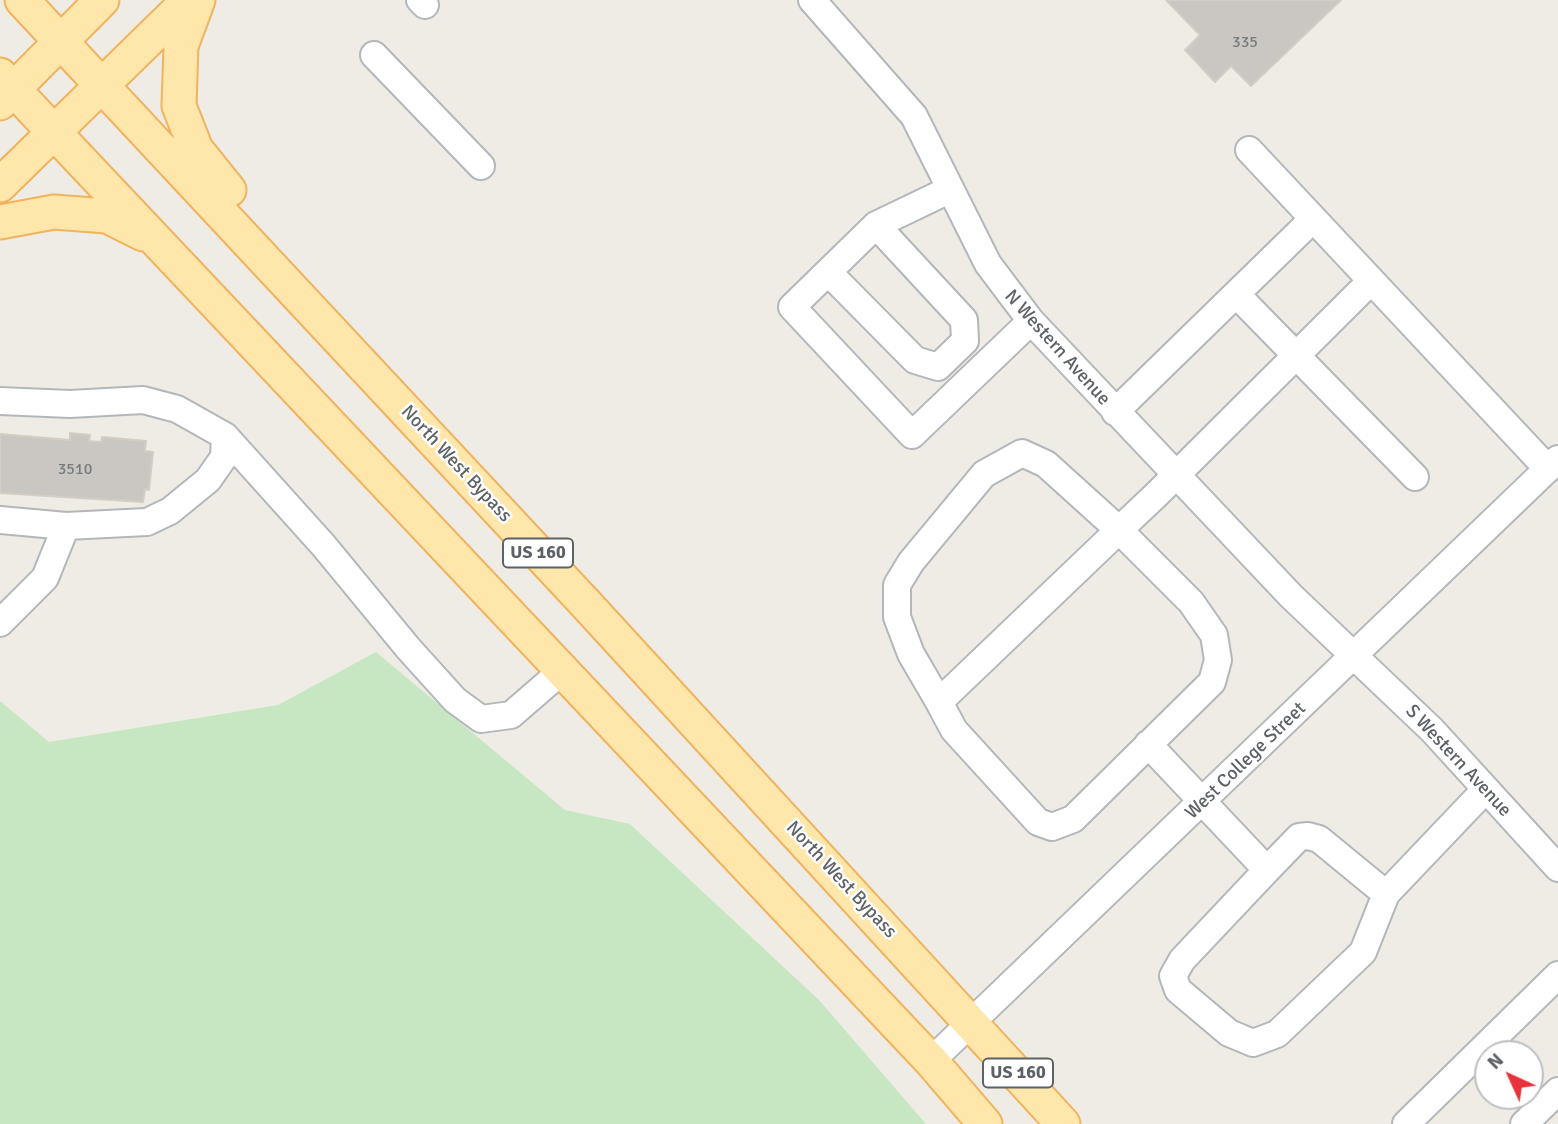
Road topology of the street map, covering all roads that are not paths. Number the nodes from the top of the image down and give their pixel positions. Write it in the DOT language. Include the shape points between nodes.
graph roads {
  1 [pos="22,0"];
  2 [pos="102,0"];
  3 [pos="189,0"];
  4 [pos="198,0"];
  5 [pos="812,0"];
  6 [pos="62,40"];
  7 [pos="374,55"];
  8 [pos="102,85"];
  9 [pos="4,89"];
  10 [pos="54,130"];
  11 [pos="1248,150"];
  12 [pos="481,166"];
  13 [pos="0,185"];
  14 [pos="949,190"];
  15 [pos="1313,219"];
  16 [pos="0,222"];
  17 [pos="876,225"];
  18 [pos="165,248"];
  19 [pos="828,272"];
  20 [pos="1371,281"];
  21 [pos="1236,294"];
  22 [pos="1031,321"];
  23 [pos="1297,355"];
  24 [pos="0,401"];
  25 [pos="1115,412"];
  26 [pos="225,436"];
  27 [pos="1553,464"];
  28 [pos="1175,475"];
  29 [pos="1415,477"];
  30 [pos="0,520"];
  31 [pos="66,526"];
  32 [pos="1119,530"];
  33 [pos="586,604"];
  34 [pos="0,623"];
  35 [pos="1355,657"];
  36 [pos="563,670"];
  37 [pos="939,702"];
  38 [pos="1148,744"];
  39 [pos="1485,790"];
  40 [pos="1202,803"];
  41 [pos="1558,868"];
  42 [pos="1266,870"];
  43 [pos="1386,894"];
  44 [pos="1558,975"];
  45 [pos="972,1022"];
  46 [pos="931,1061"];
  47 [pos="1558,1091"];
  48 [pos="985,1124"];
  49 [pos="1063,1124"];
  50 [pos="1406,1124"];
  51 [pos="1524,1124"];
  1 -- 6 [label="main road, North West Bypass"];
  2 -- 6 [label="main road"];
  3 -- 8 [label="main road"];
  4 -- 33 [label="main road" via="181,46 178,80 179,106 196,149 524,506"];
  5 -- 14 [label="street, N Western Avenue" via="914,116"];
  6 -- 8 [label="main road, North West Bypass"];
  6 -- 9 [label="main road"];
  7 -- 12 [label="street"];
  8 -- 10 [label="main road"];
  8 -- 33 [label="main road, North West Bypass / US 160"];
  9 -- 10 [label="main road, US 160"];
  10 -- 13 [label="main road"];
  10 -- 18 [label="main road, US 160"];
  11 -- 15 [label="street"];
  14 -- 17 [label="street"];
  14 -- 22 [label="street, N Western Avenue" via="988,264"];
  15 -- 20 [label="street"];
  15 -- 21 [label="street"];
  16 -- 18 [label="main road" via="54,212 107,216"];
  17 -- 19 [label="street"];
  17 -- 19 [label="street" via="964,320 965,341 938,367 915,360"];
  18 -- 36 [label="main road, US 160"];
  19 -- 22 [label="street" via="792,307 912,435"];
  20 -- 23 [label="street"];
  20 -- 27 [label="street"];
  21 -- 23 [label="street"];
  21 -- 25 [label="street"];
  22 -- 25 [label="street, N Western Avenue"];
  23 -- 28 [label="street"];
  23 -- 29 [label="street"];
  24 -- 26 [label="street" via="144,400 177,409"];
  25 -- 28 [label="street, N Western Avenue"];
  26 -- 31 [label="street" via="224,457 208,480 170,511 147,522"];
  26 -- 36 [label="street" via="455,700 481,719 512,715"];
  27 -- 35 [label="street, West College Street"];
  28 -- 32 [label="street"];
  28 -- 35 [label="street, N Western Avenue"];
  30 -- 31 [label="street"];
  31 -- 34 [label="street" via="45,578"];
  32 -- 37 [label="street"];
  32 -- 37 [label="street" via="1046,464 1023,453 984,474 897,585 897,617 911,654"];
  32 -- 38 [label="street" via="1191,602 1214,635 1218,660 1212,682"];
  33 -- 45 [label="main road, North West Bypass / US 160"];
  35 -- 39 [label="street, S Western Avenue" via="1432,730"];
  35 -- 40 [label="street, West College Street"];
  36 -- 46 [label="main road, US 160"];
  37 -- 38 [label="street" via="964,740 1038,822 1052,827 1073,819"];
  38 -- 40 [label="street"];
  39 -- 41 [label="street, S Western Avenue"];
  39 -- 43 [label="street"];
  40 -- 42 [label="street"];
  40 -- 45 [label="street, West College Street"];
  42 -- 43 [label="street" via="1300,837 1308,836 1319,839"];
  42 -- 43 [label="street" via="1182,960 1173,976 1178,990 1228,1033 1253,1043 1277,1034 1363,952"];
  44 -- 50 [label="street"];
  45 -- 46 [label="street, West College Street"];
  45 -- 49 [label="main road, US 160"];
  46 -- 48 [label="main road, US 160"];
  47 -- 51 [label="street"];
}
